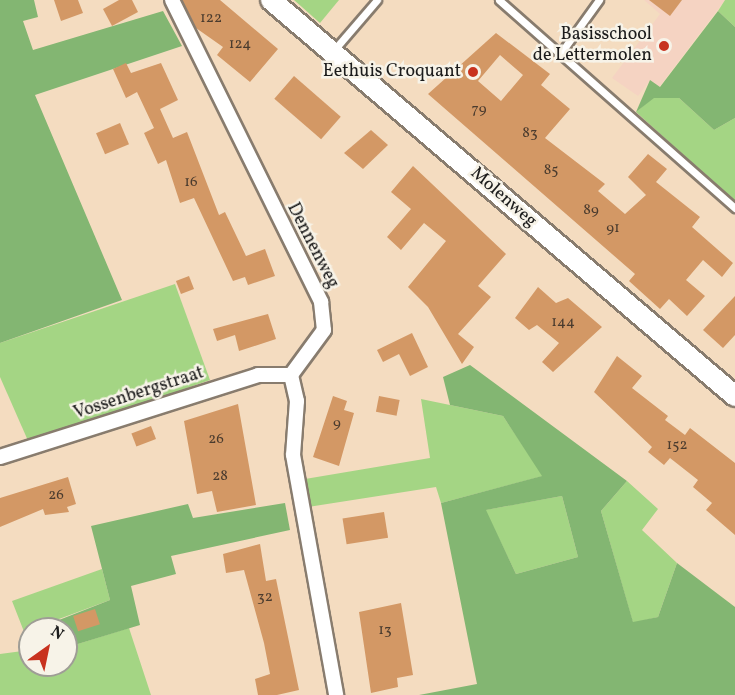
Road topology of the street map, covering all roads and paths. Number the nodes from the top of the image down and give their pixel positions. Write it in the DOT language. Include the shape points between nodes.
graph roads {
  1 [pos="172,0"];
  2 [pos="271,0"];
  3 [pos="376,0"];
  4 [pos="499,0"];
  5 [pos="599,0"];
  6 [pos="333,52"];
  7 [pos="560,54"];
  8 [pos="735,208"];
  9 [pos="291,375"];
  10 [pos="735,396"];
  11 [pos="0,457"];
  12 [pos="336,695"];
  1 -- 9 [label="street, Dennenweg" via="321,302 324,330"];
  2 -- 6 [label="street, Molenweg"];
  3 -- 6 [label="lane"];
  4 -- 7 [label="lane"];
  5 -- 7 [label="lane"];
  6 -- 10 [label="street, Molenweg"];
  7 -- 8 [label="lane"];
  9 -- 11 [label="street, Vossenbergstraat" via="258,375"];
  9 -- 12 [label="street" via="297,401 293,455"];
}
